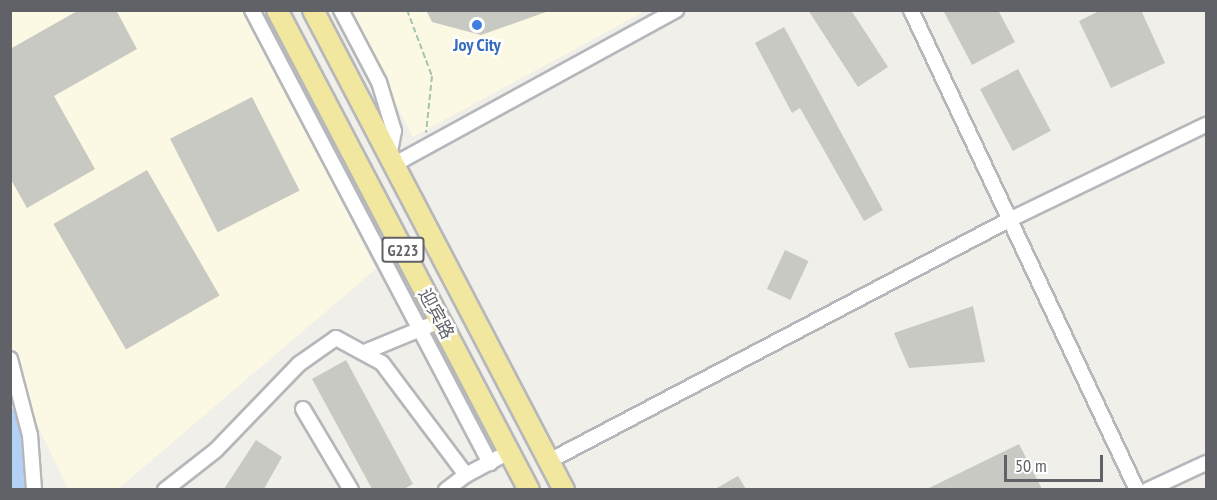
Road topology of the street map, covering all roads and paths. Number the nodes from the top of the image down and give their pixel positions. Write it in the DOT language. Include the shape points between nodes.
graph roads {
  1 [pos="252,10"];
  2 [pos="277,10"];
  3 [pos="313,10"];
  4 [pos="342,10"];
  5 [pos="407,10"];
  6 [pos="676,10"];
  7 [pos="911,10"];
  8 [pos="1206,124"];
  9 [pos="424,148"];
  10 [pos="391,161"];
  11 [pos="1007,221"];
  12 [pos="440,321"];
  13 [pos="421,330"];
  14 [pos="367,351"];
  15 [pos="10,359"];
  16 [pos="303,409"];
  17 [pos="509,452"];
  18 [pos="549,462"];
  19 [pos="490,463"];
  20 [pos="1206,463"];
  21 [pos="466,475"];
  22 [pos="34,489"];
  23 [pos="165,489"];
  24 [pos="351,489"];
  25 [pos="446,489"];
  26 [pos="459,489"];
  27 [pos="528,489"];
  28 [pos="564,489"];
  29 [pos="1137,489"];
  30 [pos="1148,489"];
  1 -- 13 [label="street"];
  2 -- 12 [label="highway, 迎宾路 / G223"];
  3 -- 10 [label="highway, 迎宾路 / G223"];
  4 -- 10 [label="street" via="379,82 394,131"];
  5 -- 9 [label="path" via="432,76"];
  6 -- 9 [label="street"];
  7 -- 11 [label="street"];
  8 -- 11 [label="street"];
  9 -- 10 [label="street"];
  10 -- 18 [label="highway, 迎宾路 / G223"];
  11 -- 18 [label="street"];
  11 -- 29 [label="street"];
  12 -- 13 [label="street"];
  12 -- 17 [label="highway, 迎宾路 / G223"];
  13 -- 14 [label="street"];
  13 -- 19 [label="street"];
  14 -- 21 [label="street" via="382,363"];
  14 -- 23 [label="street" via="336,338 299,364 216,450"];
  15 -- 22 [label="street" via="30,435"];
  16 -- 24 [label="street"];
  17 -- 19 [label="street"];
  17 -- 27 [label="highway, 迎宾路 / G223"];
  18 -- 28 [label="highway, 迎宾路 / G223"];
  19 -- 21 [label="street"];
  20 -- 30 [label="street"];
  21 -- 25 [label="street"];
  21 -- 26 [label="street"];
}
